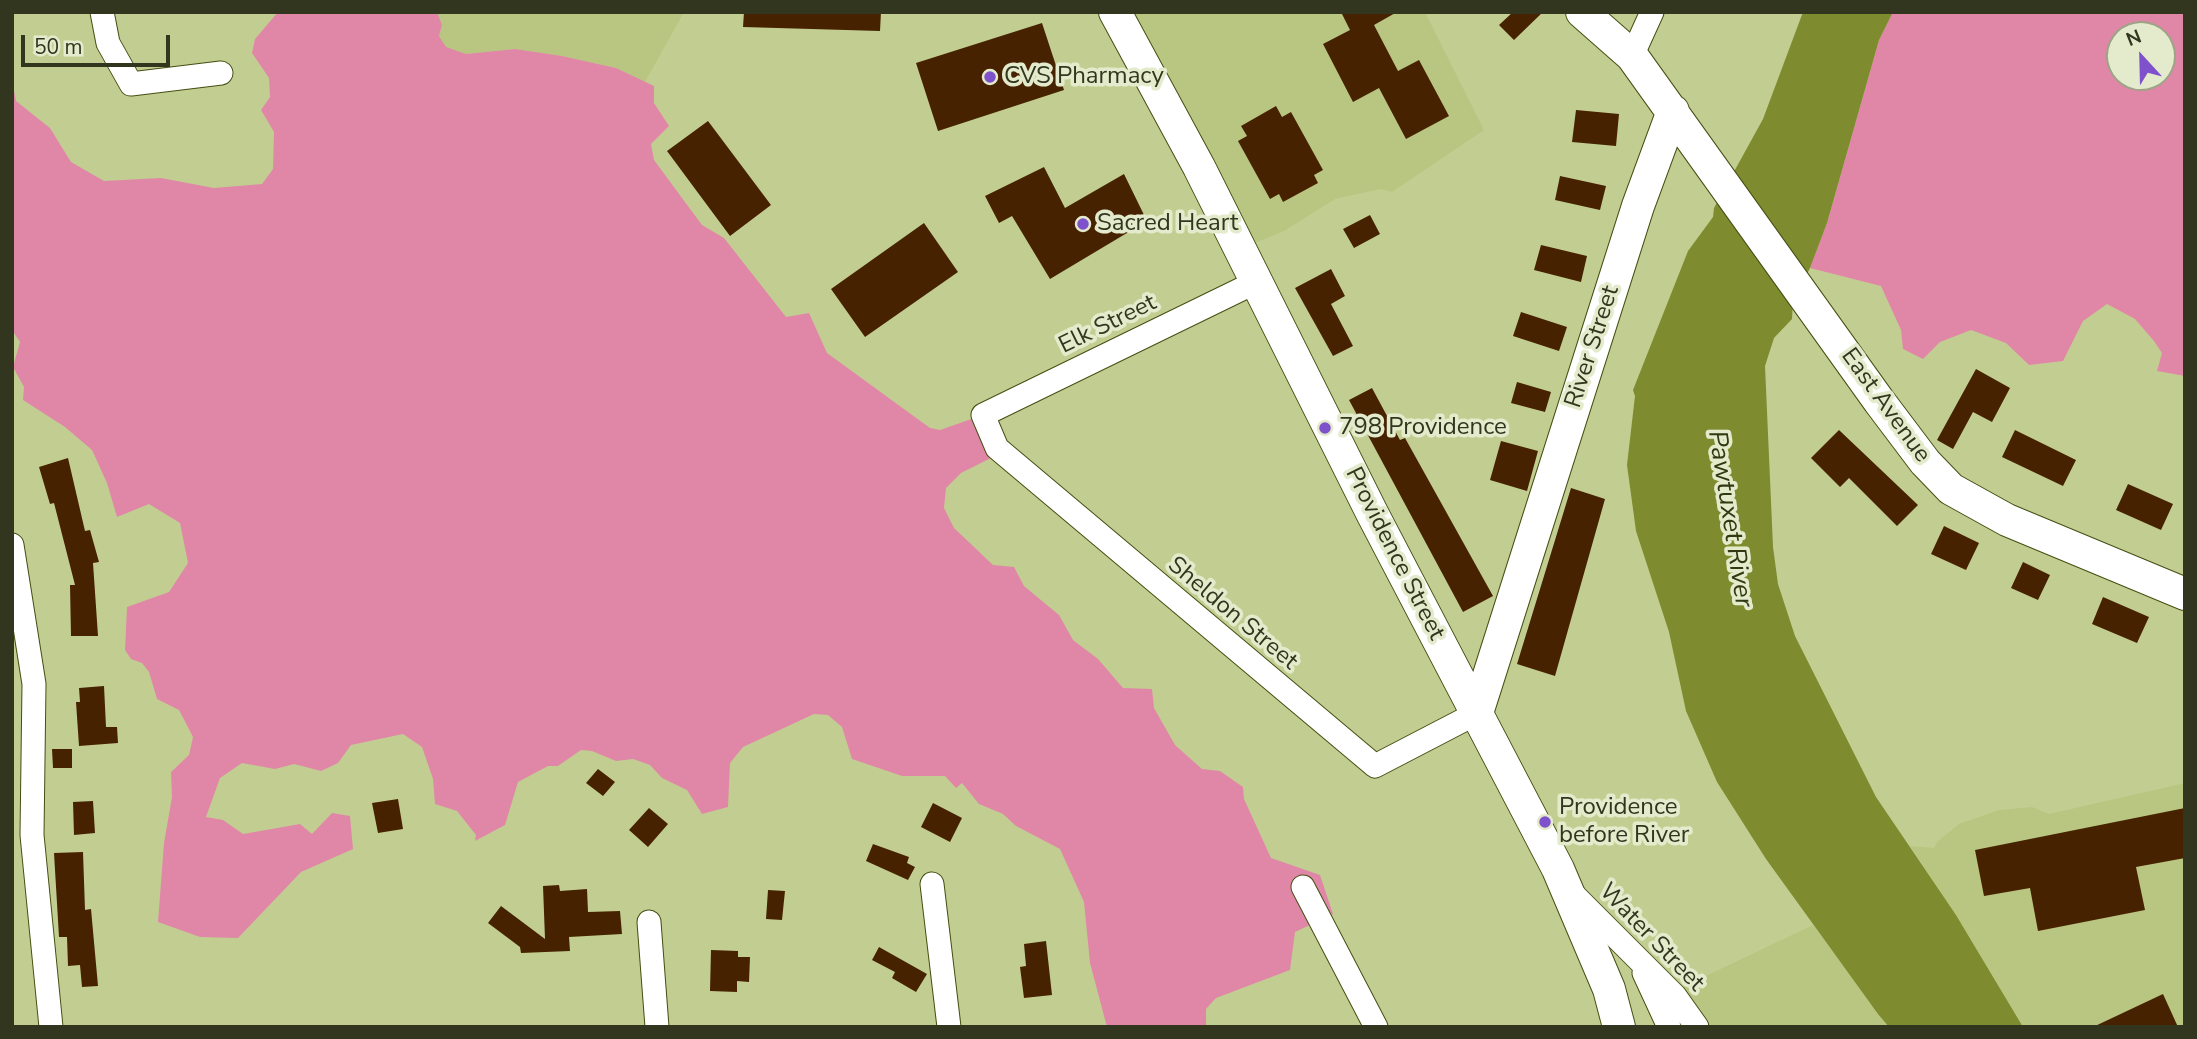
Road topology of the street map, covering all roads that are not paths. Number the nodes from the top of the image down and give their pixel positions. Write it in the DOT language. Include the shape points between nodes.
graph roads {
  1 [pos="102,12"];
  2 [pos="1115,12"];
  3 [pos="1582,12"];
  4 [pos="1652,12"];
  5 [pos="1632,56"];
  6 [pos="221,74"];
  7 [pos="1673,111"];
  8 [pos="1256,282"];
  9 [pos="983,415"];
  10 [pos="12,545"];
  11 [pos="2185,594"];
  12 [pos="1477,713"];
  13 [pos="22,838"];
  14 [pos="932,884"];
  15 [pos="1565,886"];
  16 [pos="1303,887"];
  17 [pos="649,922"];
  18 [pos="1638,961"];
  19 [pos="51,1027"];
  20 [pos="657,1027"];
  21 [pos="948,1027"];
  22 [pos="1376,1027"];
  23 [pos="1619,1027"];
  24 [pos="1669,1027"];
  25 [pos="1697,1027"];
  1 -- 6 [label="street" via="108,43 131,84"];
  2 -- 8 [label="main road, Providence Street"];
  3 -- 5 [label="main road"];
  4 -- 5 [label="street"];
  5 -- 7 [label="main road"];
  7 -- 11 [label="main road, East Avenue" via="1925,462 1951,489 2007,520"];
  7 -- 12 [label="main road, River Street" via="1634,219"];
  8 -- 9 [label="street, Elk Street"];
  8 -- 12 [label="main road, Providence Street"];
  9 -- 12 [label="street, Sheldon Street" via="997,448 1375,766"];
  10 -- 13 [label="street" via="34,684"];
  12 -- 15 [label="main road, Providence Street"];
  13 -- 19 [label="street"];
  14 -- 21 [label="street"];
  15 -- 18 [label="street, Water Street"];
  15 -- 23 [label="main road, Providence Street" via="1609,989"];
  16 -- 22 [label="street"];
  17 -- 20 [label="street"];
  18 -- 24 [label="street"];
  18 -- 25 [label="street, Water Street" via="1675,996"];
}
